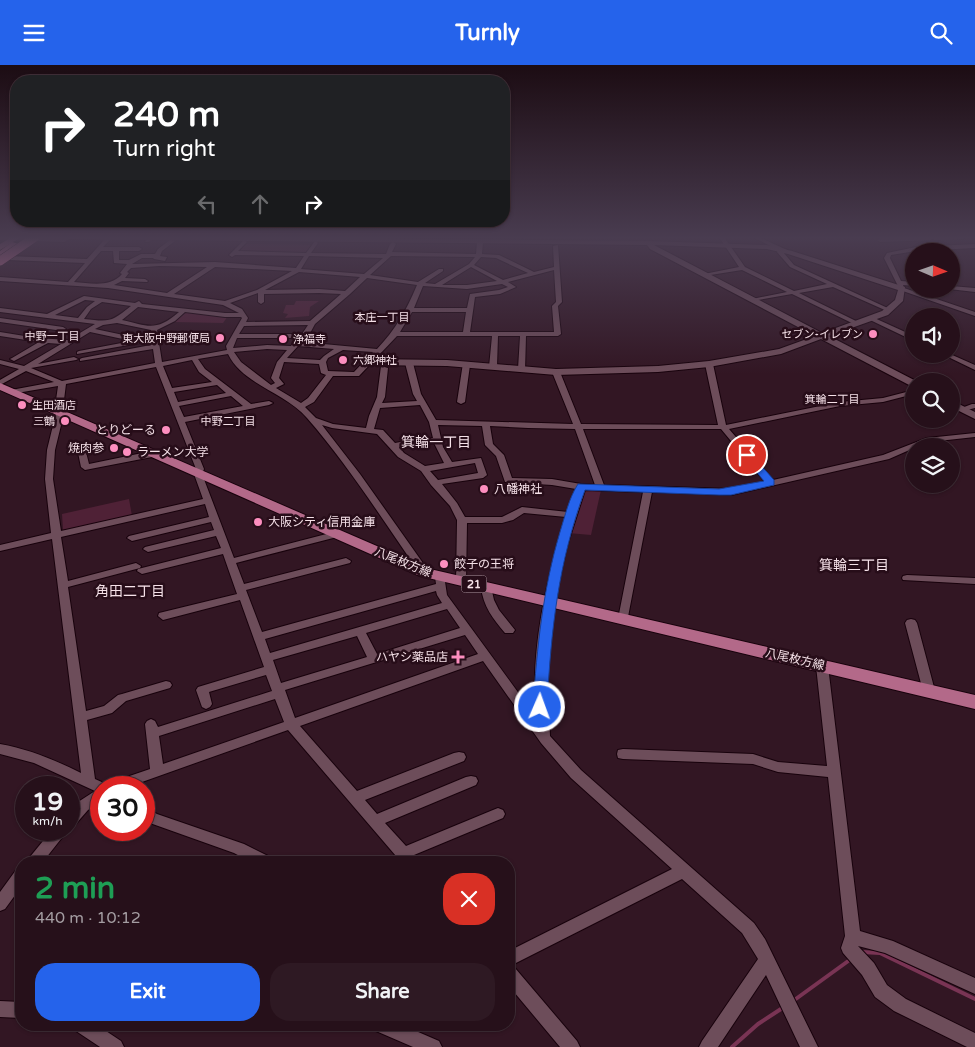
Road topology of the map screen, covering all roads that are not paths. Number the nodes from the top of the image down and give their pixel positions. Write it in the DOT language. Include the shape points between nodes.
graph roads {
  1 [pos="67,283"];
  2 [pos="70,283"];
  3 [pos="115,283"];
  4 [pos="187,283"];
  5 [pos="275,283"];
  6 [pos="359,283"];
  7 [pos="411,283"];
  8 [pos="441,283"];
  9 [pos="491,283"];
  10 [pos="505,283"];
  11 [pos="557,283"];
  12 [pos="721,283"];
  13 [pos="772,283"];
  14 [pos="827,283"];
  15 [pos="891,283"];
  16 [pos="899,283"];
  17 [pos="420,284"];
  18 [pos="832,285"];
  19 [pos="905,285"];
  20 [pos="436,286"];
  21 [pos="901,286"];
  22 [pos="108,287"];
  23 [pos="960,289"];
  24 [pos="975,290"];
  25 [pos="260,291"];
  26 [pos="792,292"];
  27 [pos="155,293"];
  28 [pos="348,293"];
  29 [pos="169,294"];
  30 [pos="101,300"];
  31 [pos="754,300"];
  32 [pos="261,302"];
  33 [pos="225,303"];
  34 [pos="136,305"];
  35 [pos="0,310"];
  36 [pos="410,310"];
  37 [pos="470,310"];
  38 [pos="183,311"];
  39 [pos="889,311"];
  40 [pos="42,314"];
  41 [pos="975,314"];
  42 [pos="50,315"];
  43 [pos="244,315"];
  44 [pos="870,318"];
  45 [pos="0,320"];
  46 [pos="81,320"];
  47 [pos="117,321"];
  48 [pos="26,323"];
  49 [pos="101,323"];
  50 [pos="312,323"];
  51 [pos="856,323"];
  52 [pos="243,324"];
  53 [pos="63,329"];
  54 [pos="154,329"];
  55 [pos="89,330"];
  56 [pos="0,334"];
  57 [pos="394,334"];
  58 [pos="466,334"];
  59 [pos="495,335"];
  60 [pos="523,335"];
  61 [pos="905,335"];
  62 [pos="235,336"];
  63 [pos="306,336"];
  64 [pos="823,336"];
  65 [pos="37,340"];
  66 [pos="46,341"];
  67 [pos="143,341"];
  68 [pos="68,342"];
  69 [pos="156,345"];
  70 [pos="294,346"];
  71 [pos="340,347"];
  72 [pos="230,351"];
  73 [pos="380,351"];
  74 [pos="95,354"];
  75 [pos="194,358"];
  76 [pos="14,359"];
  77 [pos="282,360"];
  78 [pos="960,361"];
  79 [pos="0,362"];
  80 [pos="322,362"];
  81 [pos="33,363"];
  82 [pos="369,363"];
  83 [pos="410,363"];
  84 [pos="709,364"];
  85 [pos="159,365"];
  86 [pos="466,365"];
  87 [pos="493,367"];
  88 [pos="25,368"];
  89 [pos="384,368"];
  90 [pos="975,368"];
  91 [pos="522,369"];
  92 [pos="556,372"];
  93 [pos="331,374"];
  94 [pos="905,378"];
  95 [pos="62,383"];
  96 [pos="217,383"];
  97 [pos="5,387"];
  98 [pos="271,387"];
  99 [pos="169,391"];
  100 [pos="232,394"];
  101 [pos="905,394"];
  102 [pos="460,402"];
  103 [pos="269,403"];
  104 [pos="422,403"];
  105 [pos="175,405"];
  106 [pos="377,406"];
  107 [pos="975,406"];
  108 [pos="248,407"];
  109 [pos="300,407"];
  110 [pos="960,408"];
  111 [pos="963,409"];
  112 [pos="58,413"];
  113 [pos="975,416"];
  114 [pos="181,420"];
  115 [pos="314,421"];
  116 [pos="433,422"];
  117 [pos="486,424"];
  118 [pos="578,426"];
  119 [pos="723,427"];
  120 [pos="370,430"];
  121 [pos="975,435"];
  122 [pos="438,440"];
  123 [pos="393,447"];
  124 [pos="81,448"];
  125 [pos="152,454"];
  126 [pos="449,464"];
  127 [pos="424,469"];
  128 [pos="198,474"];
  129 [pos="434,483"];
  130 [pos="771,483"];
  131 [pos="581,487"];
  132 [pos="600,487"];
  133 [pos="648,489"];
  134 [pos="207,501"];
  135 [pos="570,515"];
  136 [pos="214,519"];
  137 [pos="462,520"];
  138 [pos="219,532"];
  139 [pos="338,534"];
  140 [pos="56,535"];
  141 [pos="132,538"];
  142 [pos="0,548"];
  143 [pos="148,549"];
  144 [pos="226,550"];
  145 [pos="346,561"];
  146 [pos="230,562"];
  147 [pos="436,578"];
  148 [pos="907,578"];
  149 [pos="975,581"];
  150 [pos="461,582"];
  151 [pos="63,585"];
  152 [pos="486,587"];
  153 [pos="242,592"];
  154 [pos="550,602"];
  155 [pos="449,605"];
  156 [pos="163,616"];
  157 [pos="623,619"];
  158 [pos="911,623"];
  159 [pos="509,630"];
  160 [pos="360,631"];
  161 [pos="467,631"];
  162 [pos="260,637"];
  163 [pos="484,656"];
  164 [pos="374,659"];
  165 [pos="269,664"];
  166 [pos="822,666"];
  167 [pos="166,685"];
  168 [pos="279,691"];
  169 [pos="929,691"];
  170 [pos="975,702"];
  171 [pos="206,704"];
  172 [pos="80,717"];
  173 [pos="291,725"];
  174 [pos="544,738"];
  175 [pos="0,749"];
  176 [pos="623,754"];
  177 [pos="459,757"];
  178 [pos="157,771"];
  179 [pos="834,772"];
  180 [pos="93,776"];
  181 [pos="144,776"];
  182 [pos="471,781"];
  183 [pos="90,784"];
  184 [pos="355,798"];
  185 [pos="90,801"];
  186 [pos="80,809"];
  187 [pos="498,814"];
  188 [pos="155,819"];
  189 [pos="375,821"];
  190 [pos="51,841"];
  191 [pos="38,856"];
  192 [pos="254,856"];
  193 [pos="406,856"];
  194 [pos="412,856"];
  195 [pos="685,870"];
  196 [pos="15,883"];
  197 [pos="0,904"];
  198 [pos="853,936"];
  199 [pos="515,956"];
  200 [pos="766,961"];
  201 [pos="515,981"];
  202 [pos="975,986"];
  203 [pos="0,1009"];
  204 [pos="15,1010"];
  205 [pos="91,1031"];
  206 [pos="396,1031"];
  207 [pos="975,1042"];
  208 [pos="115,1047"];
  209 [pos="433,1047"];
  210 [pos="571,1047"];
  211 [pos="708,1047"];
  212 [pos="809,1047"];
  1 -- 2 [label="street"];
  2 -- 22 [label="street"];
  3 -- 22 [label="street"];
  4 -- 29 [label="street"];
  5 -- 25 [label="street"];
  6 -- 28 [label="street"];
  7 -- 17 [label="street"];
  8 -- 20 [label="street"];
  9 -- 20 [label="street" via="468,287"];
  10 -- 37 [label="street" via="513,287 472,295"];
  11 -- 60 [label="street" via="559,302 555,306 558,334"];
  12 -- 31 [label="street"];
  13 -- 26 [label="street"];
  14 -- 18 [label="street"];
  15 -- 21 [label="street"];
  16 -- 21 [label="street"];
  17 -- 20 [label="street"];
  17 -- 36 [label="street"];
  18 -- 26 [label="street"];
  18 -- 39 [label="street"];
  19 -- 21 [label="street"];
  21 -- 39 [label="street" via="899,301"];
  21 -- 41 [label="street"];
  22 -- 27 [label="street"];
  23 -- 24 [label="street"];
  25 -- 28 [label="street"];
  25 -- 32 [label="street"];
  25 -- 33 [label="street"];
  26 -- 31 [label="street"];
  26 -- 51 [label="street"];
  27 -- 29 [label="street"];
  27 -- 34 [label="street"];
  28 -- 50 [label="street"];
  29 -- 33 [label="street"];
  30 -- 34 [label="street"];
  30 -- 42 [label="street" via="84,297"];
  30 -- 46 [label="street" via="88,308"];
  31 -- 64 [label="street"];
  33 -- 43 [label="street"];
  34 -- 38 [label="street"];
  34 -- 47 [label="street"];
  35 -- 40 [label="street"];
  36 -- 37 [label="street"];
  36 -- 57 [label="street"];
  37 -- 58 [label="street"];
  38 -- 43 [label="street"];
  38 -- 54 [label="street"];
  39 -- 44 [label="street"];
  40 -- 42 [label="street"];
  40 -- 48 [label="street"];
  42 -- 46 [label="street"];
  43 -- 52 [label="street"];
  44 -- 51 [label="street"];
  44 -- 61 [label="street"];
  45 -- 48 [label="street"];
  46 -- 49 [label="street"];
  46 -- 53 [label="street"];
  47 -- 49 [label="street"];
  47 -- 54 [label="street"];
  48 -- 53 [label="street"];
  49 -- 55 [label="street"];
  50 -- 52 [label="street"];
  50 -- 63 [label="street"];
  51 -- 64 [label="street"];
  52 -- 62 [label="street"];
  53 -- 65 [label="street"];
  54 -- 69 [label="street"];
  55 -- 67 [label="street"];
  55 -- 68 [label="street"];
  56 -- 65 [label="street"];
  57 -- 58 [label="street"];
  57 -- 73 [label="street"];
  58 -- 59 [label="street"];
  59 -- 60 [label="street"];
  59 -- 87 [label="street"];
  60 -- 91 [label="street"];
  62 -- 63 [label="street"];
  62 -- 72 [label="street" via="229,346"];
  63 -- 70 [label="street"];
  64 -- 84 [label="street" via="781,351"];
  64 -- 94 [label="street"];
  65 -- 66 [label="street"];
  66 -- 68 [label="street"];
  66 -- 76 [label="street"];
  67 -- 69 [label="street"];
  67 -- 74 [label="street"];
  68 -- 81 [label="street"];
  69 -- 74 [label="street"];
  69 -- 85 [label="street"];
  70 -- 71 [label="street"];
  70 -- 72 [label="street"];
  70 -- 77 [label="street"];
  71 -- 73 [label="street"];
  71 -- 80 [label="street"];
  72 -- 75 [label="street"];
  72 -- 98 [label="street" via="246,371"];
  73 -- 82 [label="street"];
  74 -- 81 [label="street" via="36,366"];
  75 -- 85 [label="street"];
  75 -- 96 [label="street" via="202,371"];
  77 -- 80 [label="street"];
  77 -- 98 [label="street" via="275,373 280,384"];
  78 -- 90 [label="street"];
  79 -- 88 [label="street"];
  80 -- 93 [label="street" via="325,373"];
  81 -- 88 [label="street"];
  82 -- 83 [label="street"];
  82 -- 93 [label="street" via="356,374"];
  83 -- 86 [label="street"];
  83 -- 104 [label="street"];
  84 -- 92 [label="street"];
  84 -- 119 [label="street"];
  85 -- 95 [label="street"];
  85 -- 99 [label="street"];
  86 -- 87 [label="street"];
  86 -- 102 [label="street"];
  87 -- 91 [label="street"];
  88 -- 95 [label="street"];
  88 -- 97 [label="street"];
  89 -- 106 [label="street" via="383,388"];
  91 -- 92 [label="street"];
  92 -- 118 [label="street"];
  93 -- 109 [label="street" via="311,400"];
  95 -- 97 [label="street"];
  95 -- 112 [label="street"];
  96 -- 99 [label="street"];
  96 -- 100 [label="street"];
  97 -- 112 [label="main road, 八尾枚方線 / 21"];
  98 -- 109 [label="street"];
  99 -- 105 [label="street"];
  100 -- 105 [label="street"];
  100 -- 108 [label="street"];
  101 -- 119 [label="street"];
  103 -- 108 [label="street"];
  104 -- 106 [label="street"];
  104 -- 116 [label="street"];
  105 -- 114 [label="street"];
  106 -- 120 [label="street"];
  107 -- 111 [label="street"];
  108 -- 114 [label="street"];
  109 -- 115 [label="street"];
  110 -- 111 [label="street"];
  111 -- 113 [label="street"];
  112 -- 125 [label="main road, 八尾枚方線 / 21"];
  112 -- 140 [label="street" via="49,479"];
  114 -- 128 [label="street" via="200,469"];
  115 -- 120 [label="street"];
  115 -- 147 [label="street"];
  116 -- 117 [label="street"];
  116 -- 122 [label="street"];
  117 -- 118 [label="street"];
  117 -- 131 [label="street" via="489,445 500,455 508,480"];
  118 -- 119 [label="street"];
  118 -- 132 [label="street"];
  119 -- 130 [label="street"];
  120 -- 123 [label="street" via="380,432"];
  121 -- 130 [label="street" via="927,440 886,457"];
  122 -- 123 [label="street"];
  122 -- 126 [label="street"];
  123 -- 127 [label="street"];
  124 -- 125 [label="street" via="85,467"];
  125 -- 128 [label="main road, 八尾枚方線 / 21"];
  126 -- 127 [label="street"];
  126 -- 129 [label="street" via="478,460 483,475"];
  127 -- 129 [label="street"];
  128 -- 134 [label="street"];
  128 -- 139 [label="main road, 八尾枚方線 / 21"];
  129 -- 137 [label="street" via="454,505"];
  130 -- 133 [label="street" via="725,492"];
  131 -- 132 [label="street"];
  131 -- 135 [label="street"];
  132 -- 133 [label="street"];
  133 -- 157 [label="street"];
  134 -- 136 [label="street"];
  134 -- 140 [label="street"];
  135 -- 137 [label="street" via="522,510 508,520"];
  135 -- 154 [label="street"];
  136 -- 138 [label="street"];
  136 -- 141 [label="street"];
  137 -- 150 [label="street"];
  138 -- 143 [label="street"];
  138 -- 144 [label="street"];
  139 -- 146 [label="street"];
  139 -- 147 [label="main road, 八尾枚方線 / 21"];
  140 -- 142 [label="street"];
  140 -- 151 [label="street"];
  144 -- 146 [label="street"];
  144 -- 151 [label="street"];
  145 -- 153 [label="street"];
  146 -- 153 [label="street"];
  147 -- 150 [label="main road, 八尾枚方線 / 21"];
  147 -- 155 [label="street"];
  147 -- 162 [label="street"];
  148 -- 149 [label="street"];
  150 -- 152 [label="main road, 八尾枚方線 / 21"];
  151 -- 172 [label="street"];
  152 -- 154 [label="main road, 八尾枚方線 / 21"];
  152 -- 159 [label="street" via="492,611"];
  153 -- 156 [label="street"];
  153 -- 162 [label="street"];
  154 -- 157 [label="main road, 八尾枚方線 / 21"];
  154 -- 174 [label="street" via="541,677"];
  155 -- 160 [label="street"];
  155 -- 161 [label="street"];
  157 -- 166 [label="main road, 八尾枚方線 / 21"];
  158 -- 169 [label="street"];
  160 -- 164 [label="street"];
  160 -- 165 [label="street"];
  161 -- 163 [label="street"];
  161 -- 164 [label="street"];
  162 -- 165 [label="street"];
  163 -- 173 [label="street"];
  163 -- 174 [label="street"];
  164 -- 168 [label="street"];
  165 -- 168 [label="street"];
  165 -- 171 [label="street" via="202,690"];
  166 -- 169 [label="main road, 八尾枚方線 / 21"];
  166 -- 179 [label="street"];
  167 -- 172 [label="street" via="122,698 108,710"];
  168 -- 173 [label="street"];
  168 -- 178 [label="street" via="152,729"];
  169 -- 170 [label="main road, 八尾枚方線 / 21"];
  172 -- 180 [label="street"];
  173 -- 178 [label="street"];
  173 -- 184 [label="street"];
  174 -- 195 [label="street" via="576,774"];
  175 -- 183 [label="street" via="13,750 51,764"];
  176 -- 179 [label="street" via="753,759 778,767"];
  177 -- 184 [label="street"];
  178 -- 181 [label="street"];
  179 -- 198 [label="street"];
  182 -- 189 [label="street"];
  184 -- 189 [label="street"];
  185 -- 186 [label="street"];
  187 -- 194 [label="street"];
  188 -- 192 [label="street" via="240,848"];
  189 -- 193 [label="street"];
  190 -- 191 [label="street"];
  195 -- 199 [label="street"];
  195 -- 200 [label="street" via="748,928"];
  196 -- 197 [label="street"];
  198 -- 202 [label="street" via="887,946"];
  198 -- 207 [label="street" via="848,948 868,969 881,991 900,1005"];
  200 -- 211 [label="street"];
  200 -- 212 [label="street"];
  201 -- 210 [label="street"];
  203 -- 204 [label="street"];
  205 -- 208 [label="street"];
  206 -- 209 [label="street"];
}
